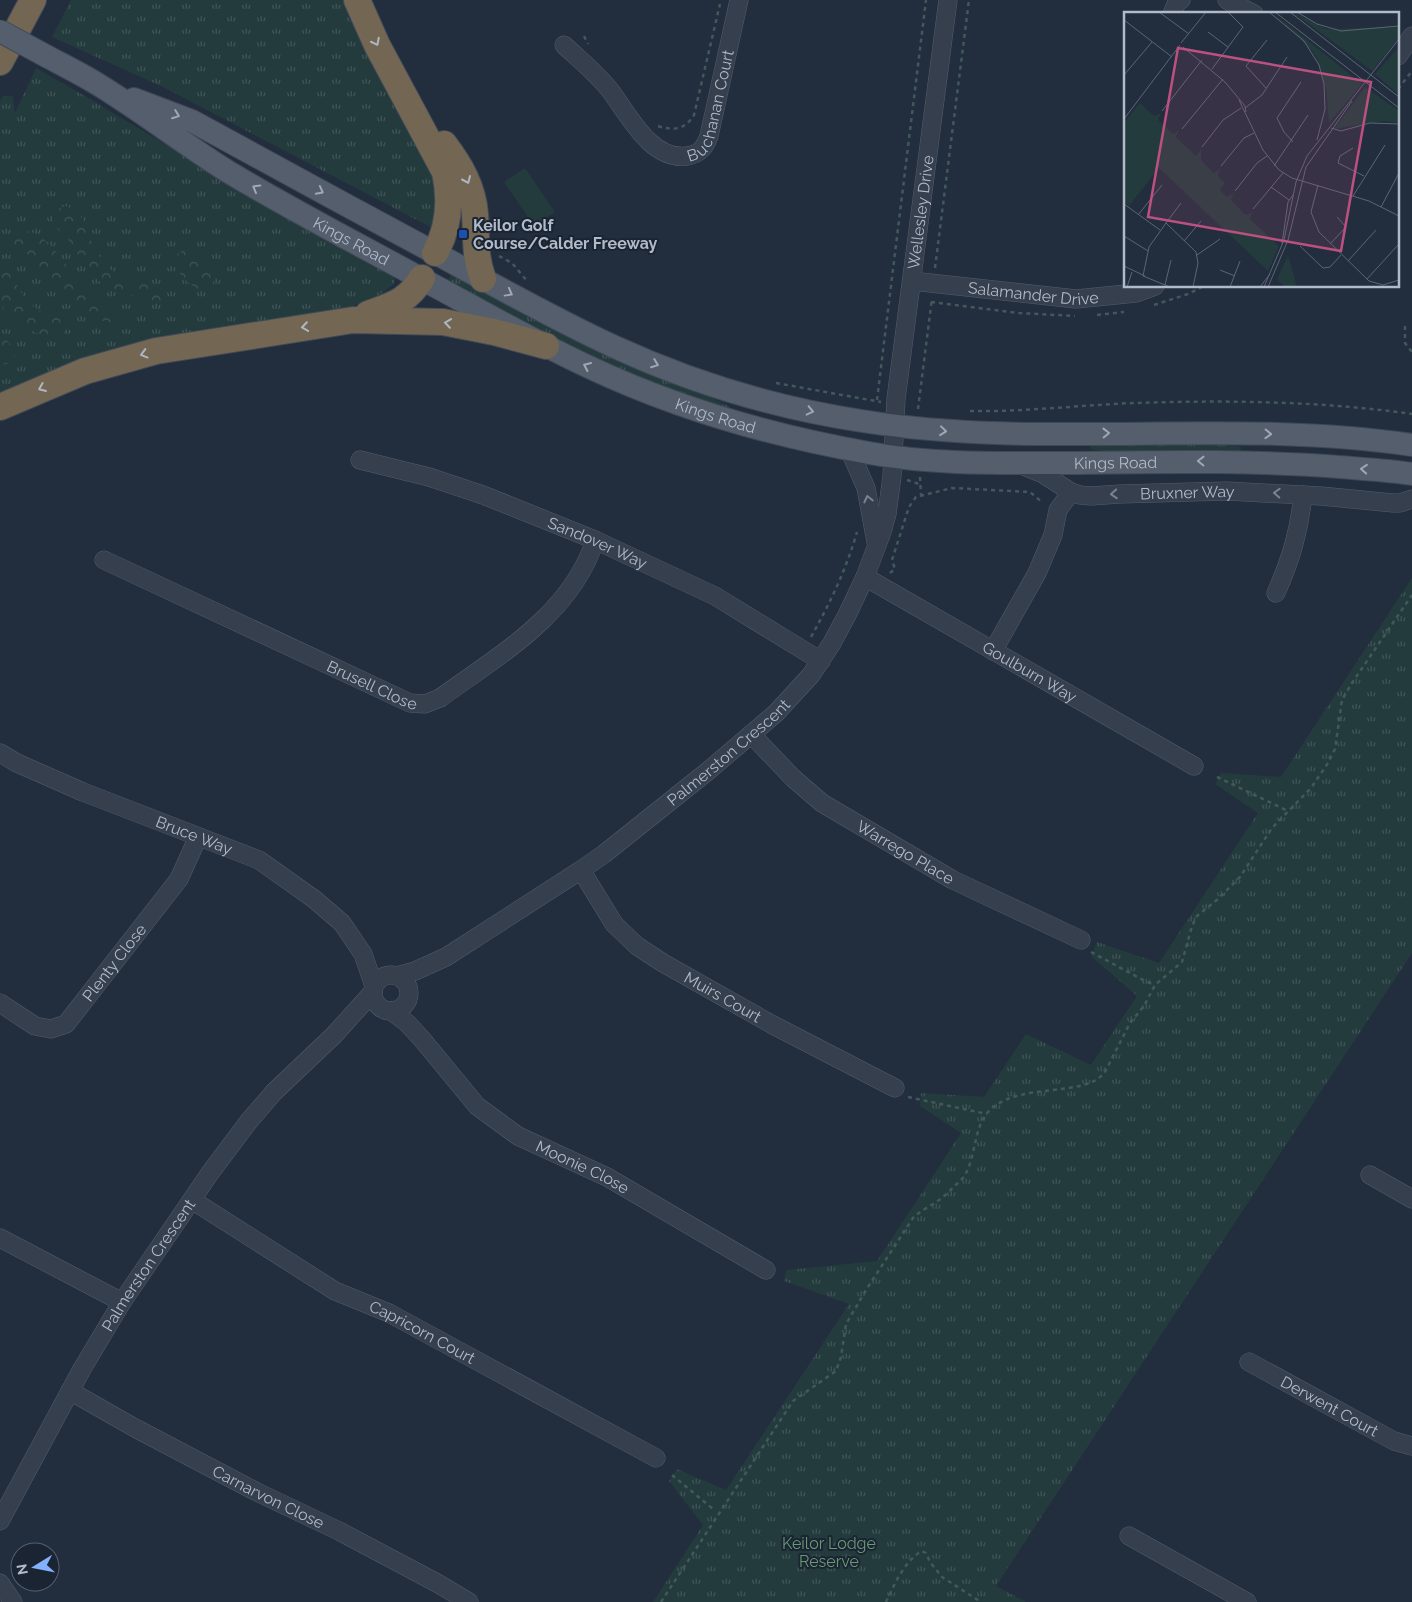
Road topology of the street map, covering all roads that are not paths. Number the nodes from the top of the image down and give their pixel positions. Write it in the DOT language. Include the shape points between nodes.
graph roads {
  1 [pos="33,0"];
  2 [pos="357,0"];
  3 [pos="739,0"];
  4 [pos="948,0"];
  5 [pos="1181,0"];
  6 [pos="1227,0"];
  7 [pos="1173,12"];
  8 [pos="1250,12"];
  9 [pos="0,31"];
  10 [pos="1412,36"];
  11 [pos="564,45"];
  12 [pos="1400,53"];
  13 [pos="0,62"];
  14 [pos="98,84"];
  15 [pos="398,84"];
  16 [pos="435,253"];
  17 [pos="422,278"];
  18 [pos="483,279"];
  19 [pos="912,281"];
  20 [pos="1150,288"];
  21 [pos="353,320"];
  22 [pos="546,346"];
  23 [pos="0,407"];
  24 [pos="895,416"];
  25 [pos="1412,445"];
  26 [pos="849,449"];
  27 [pos="360,460"];
  28 [pos="1021,464"];
  29 [pos="893,466"];
  30 [pos="1412,474"];
  31 [pos="1071,492"];
  32 [pos="1303,495"];
  33 [pos="1412,499"];
  34 [pos="595,540"];
  35 [pos="876,547"];
  36 [pos="104,560"];
  37 [pos="865,577"];
  38 [pos="1276,594"];
  39 [pos="993,651"];
  40 [pos="821,661"];
  41 [pos="751,734"];
  42 [pos="0,753"];
  43 [pos="1194,766"];
  44 [pos="198,837"];
  45 [pos="581,870"];
  46 [pos="1081,940"];
  47 [pos="363,954"];
  48 [pos="446,957"];
  49 [pos="396,975"];
  50 [pos="373,989"];
  51 [pos="409,995"];
  52 [pos="0,1003"];
  53 [pos="388,1011"];
  54 [pos="334,1035"];
  55 [pos="422,1038"];
  56 [pos="895,1088"];
  57 [pos="1370,1175"];
  58 [pos="1412,1199"];
  59 [pos="192,1200"];
  60 [pos="0,1238"];
  61 [pos="766,1270"];
  62 [pos="122,1302"];
  63 [pos="1249,1362"];
  64 [pos="70,1391"];
  65 [pos="1412,1446"];
  66 [pos="656,1458"];
  67 [pos="0,1521"];
  68 [pos="1129,1536"];
  69 [pos="0,1582"];
  70 [pos="0,1598"];
  71 [pos="7,1602"];
  72 [pos="13,1602"];
  73 [pos="469,1602"];
  74 [pos="1247,1602"];
  1 -- 13 [label="highway"];
  2 -- 15 [label="highway, one-way"];
  3 -- 11 [label="street, Buchanan Court" via="706,144 701,151 687,156 666,153 647,141 608,87"];
  4 -- 19 [label="street, Wellesley Drive"];
  5 -- 7 [label="street"];
  6 -- 8 [label="street"];
  9 -- 14 [label="main road, Kings Road, bridge"];
  10 -- 12 [label="street"];
  14 -- 16 [label="main road, Kings Road, one-way" via="192,121"];
  17 -- 14 [label="main road, Kings Road, one-way" via="229,172"];
  15 -- 16 [label="highway" via="440,160 447,182 445,231"];
  15 -- 18 [label="highway, one-way" via="468,180 475,213 478,266"];
  16 -- 17 [label="main road"];
  16 -- 18 [label="main road, Kings Road"];
  17 -- 21 [label="highway" via="400,302"];
  17 -- 22 [label="main road, Kings Road"];
  18 -- 24 [label="main road, Kings Road, one-way" via="615,347 698,381 864,422"];
  19 -- 20 [label="street, Salamander Drive" via="1076,299 1136,293"];
  19 -- 24 [label="street, Wellesley Drive"];
  22 -- 21 [label="highway, one-way" via="443,322"];
  21 -- 23 [label="highway, one-way" via="156,351 85,371"];
  26 -- 22 [label="main road, Kings Road, one-way" via="778,434 693,409 626,384"];
  24 -- 25 [label="main road, Kings Road, one-way" via="954,432 1244,433 1311,435"];
  24 -- 29 [label="street, Wellesley Drive"];
  26 -- 29 [label="main road, Kings Road"];
  35 -- 26 [label="street, one-way" via="866,488"];
  27 -- 34 [label="street, Sandover Way" via="474,492"];
  28 -- 29 [label="main road, Kings Road" via="929,461"];
  30 -- 28 [label="main road, Kings Road, one-way" via="1253,462"];
  28 -- 31 [label="street, Bruxner Way"];
  29 -- 35 [label="street, Palmerston Crescent" via="887,514"];
  32 -- 31 [label="street, Bruxner Way, one-way" via="1227,491 1091,496"];
  31 -- 39 [label="street" via="1058,510 1053,535 1037,573"];
  32 -- 33 [label="street, Bruxner Way" via="1393,503"];
  32 -- 38 [label="street" via="1293,550"];
  34 -- 36 [label="street, Brusell Close" via="583,570 568,592 539,623 448,692 425,704 410,702"];
  34 -- 40 [label="street, Sandover Way" via="714,596"];
  35 -- 37 [label="street, Palmerston Crescent"];
  37 -- 39 [label="street, Goulburn Way"];
  37 -- 40 [label="street, Palmerston Crescent"];
  39 -- 43 [label="street, Goulburn Way"];
  40 -- 41 [label="street, Palmerston Crescent" via="787,701"];
  41 -- 45 [label="street, Palmerston Crescent" via="634,831"];
  41 -- 46 [label="street, Warrego Place" via="822,803 953,880"];
  42 -- 44 [label="street, Bruce Way" via="84,792"];
  44 -- 47 [label="street, Bruce Way" via="260,860 327,909 342,923"];
  44 -- 52 [label="street, Plenty Close" via="180,880 66,1024 51,1029 35,1026"];
  45 -- 48 [label="street, Palmerston Crescent"];
  45 -- 56 [label="street, Muirs Court" via="614,924 637,946 773,1025"];
  47 -- 49 [label="street, Bruce Way"];
  47 -- 50 [label="street, Bruce Way"];
  48 -- 49 [label="street, Palmerston Crescent" via="415,971"];
  48 -- 51 [label="street, Palmerston Crescent" via="419,981"];
  49 -- 50 [label="street" via="382,977"];
  49 -- 51 [label="street" via="406,982"];
  50 -- 53 [label="street" via="376,1003"];
  50 -- 54 [label="street, Palmerston Crescent"];
  51 -- 53 [label="street" via="402,1007"];
  51 -- 55 [label="street, Moonie Close" via="413,1017"];
  53 -- 54 [label="street, Palmerston Crescent" via="372,1014"];
  53 -- 55 [label="street, Moonie Close"];
  54 -- 59 [label="street, Palmerston Crescent" via="249,1121"];
  55 -- 61 [label="street, Moonie Close" via="477,1106 518,1136 608,1177"];
  57 -- 58 [label="street"];
  59 -- 62 [label="street, Palmerston Crescent"];
  59 -- 66 [label="street, Capricorn Court" via="335,1290 389,1313"];
  60 -- 62 [label="street"];
  62 -- 64 [label="street, Palmerston Crescent"];
  63 -- 65 [label="street, Derwent Court" via="1394,1441"];
  64 -- 67 [label="street, Palmerston Crescent"];
  64 -- 73 [label="street, Carnarvon Close"];
  68 -- 74 [label="street"];
  69 -- 72 [label="street"];
  70 -- 71 [label="street"];
}
